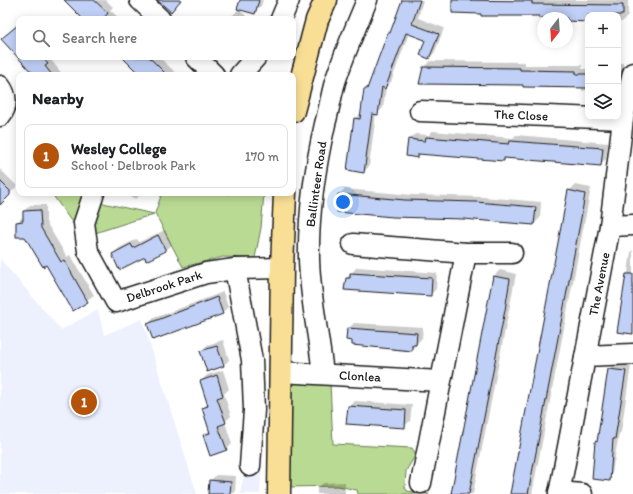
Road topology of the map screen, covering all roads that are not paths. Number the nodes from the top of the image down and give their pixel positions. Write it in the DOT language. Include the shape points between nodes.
graph roads {
  1 [pos="140,0"];
  2 [pos="289,0"];
  3 [pos="326,0"];
  4 [pos="367,0"];
  5 [pos="157,16"];
  6 [pos="282,16"];
  7 [pos="199,60"];
  8 [pos="253,60"];
  9 [pos="211,72"];
  10 [pos="243,72"];
  11 [pos="633,73"];
  12 [pos="0,86"];
  13 [pos="296,100"];
  14 [pos="420,111"];
  15 [pos="0,116"];
  16 [pos="622,119"];
  17 [pos="93,196"];
  18 [pos="285,196"];
  19 [pos="633,225"];
  20 [pos="610,226"];
  21 [pos="353,244"];
  22 [pos="466,253"];
  23 [pos="512,253"];
  24 [pos="282,268"];
  25 [pos="235,269"];
  26 [pos="633,354"];
  27 [pos="585,356"];
  28 [pos="280,372"];
  29 [pos="322,374"];
  30 [pos="440,381"];
  31 [pos="250,466"];
  32 [pos="420,483"];
  33 [pos="559,493"];
  34 [pos="279,494"];
  35 [pos="582,494"];
  1 -- 5 [label="street"];
  2 -- 6 [label="street"];
  3 -- 13 [label="main road" via="317,20"];
  4 -- 29 [label="street, Ballinteer Road" via="334,84 313,189 309,260"];
  7 -- 9 [label="street"];
  8 -- 10 [label="street"];
  11 -- 16 [label="street, The Avenue"];
  12 -- 15 [label="street" via="6,102"];
  14 -- 16 [label="street, The Close"];
  16 -- 20 [label="street, The Avenue"];
  17 -- 25 [label="street, Delbrook Park" via="84,223 88,250 116,302 206,273"];
  18 -- 24 [label="main road, Ballinteer Road"];
  19 -- 20 [label="street"];
  20 -- 27 [label="street, The Avenue"];
  21 -- 22 [label="street"];
  22 -- 23 [label="street"];
  22 -- 30 [label="street"];
  24 -- 25 [label="street, Delbrook Park"];
  24 -- 28 [label="main road, Ballinteer Road"];
  25 -- 31 [label="street" via="252,360 254,410"];
  26 -- 27 [label="street"];
  27 -- 33 [label="street, The Avenue"];
  28 -- 29 [label="street, Clonlea"];
  28 -- 34 [label="main road, Ballinteer Road"];
  29 -- 30 [label="street, Clonlea"];
  30 -- 32 [label="street"];
  33 -- 35 [label="street"];
}
